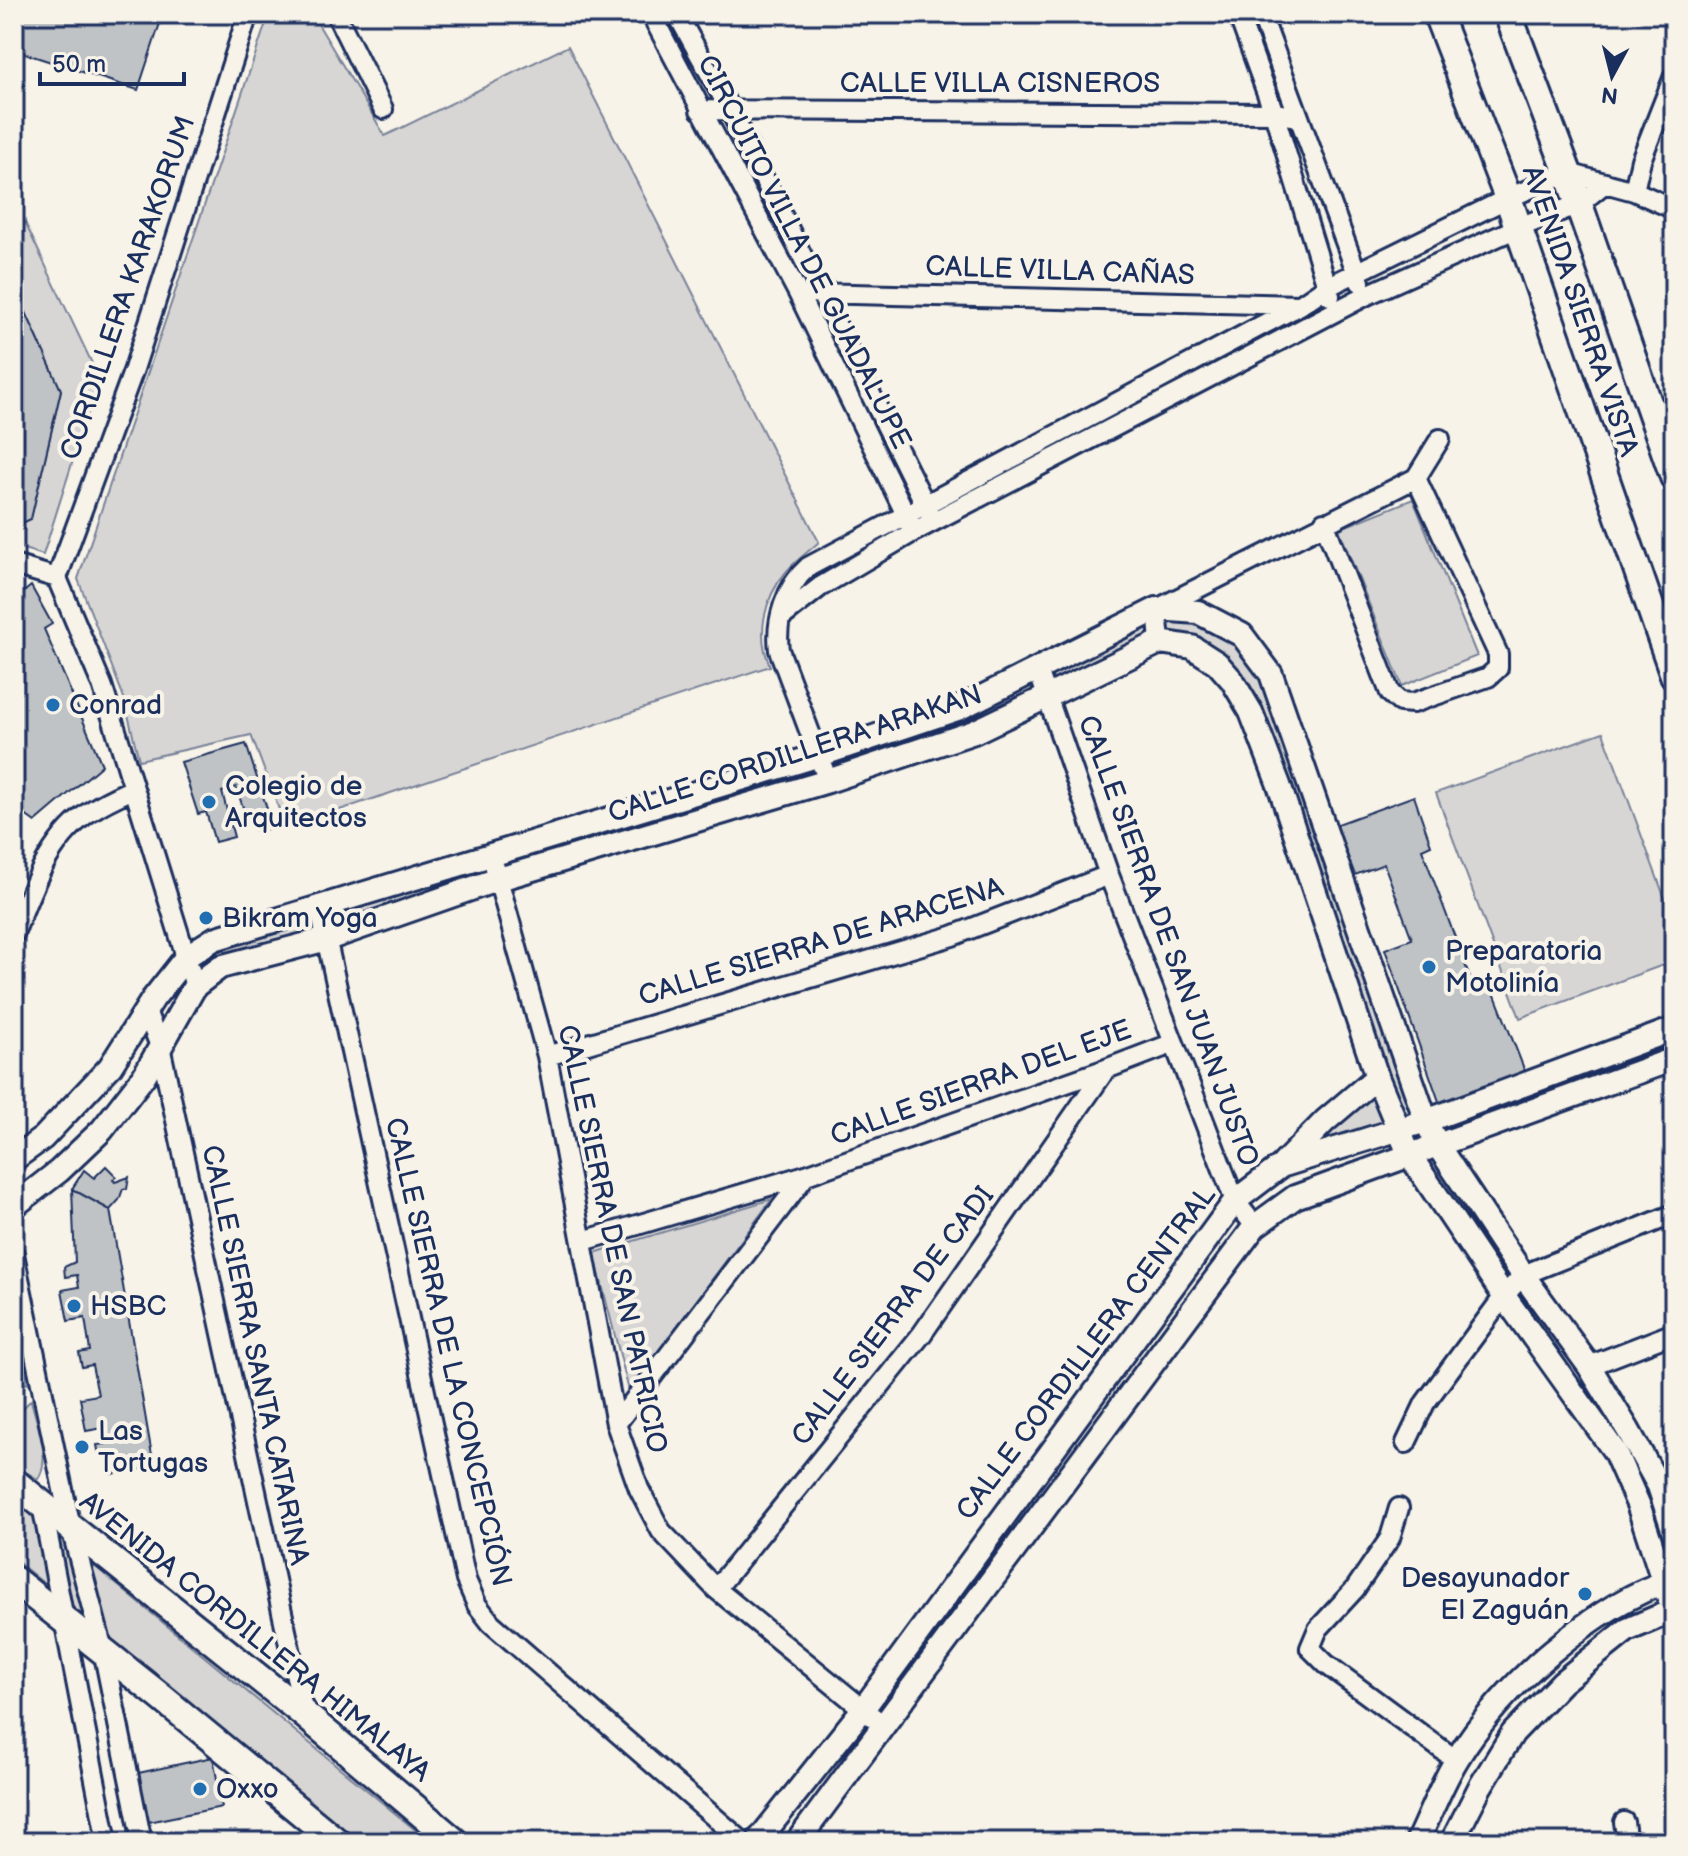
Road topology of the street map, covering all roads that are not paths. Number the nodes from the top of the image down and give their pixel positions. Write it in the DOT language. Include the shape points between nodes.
graph roads {
  1 [pos="248,14"];
  2 [pos="336,14"];
  3 [pos="651,14"];
  4 [pos="677,14"];
  5 [pos="1238,14"];
  6 [pos="1261,14"];
  7 [pos="1437,14"];
  8 [pos="1508,14"];
  9 [pos="1674,76"];
  10 [pos="383,109"];
  11 [pos="700,110"];
  12 [pos="730,110"];
  13 [pos="1274,113"];
  14 [pos="1299,117"];
  15 [pos="1568,173"];
  16 [pos="1605,183"];
  17 [pos="1634,191"];
  18 [pos="1508,198"];
  19 [pos="1579,204"];
  20 [pos="1674,209"];
  21 [pos="1517,228"];
  22 [pos="1356,273"];
  23 [pos="1325,288"];
  24 [pos="798,293"];
  25 [pos="822,293"];
  26 [pos="1367,295"];
  27 [pos="1300,305"];
  28 [pos="1338,310"];
  29 [pos="1310,325"];
  30 [pos="1440,439"];
  31 [pos="1674,477"];
  32 [pos="1416,478"];
  33 [pos="929,514"];
  34 [pos="1324,522"];
  35 [pos="911,524"];
  36 [pos="14,565"];
  37 [pos="57,578"];
  38 [pos="1157,609"];
  39 [pos="1160,642"];
  40 [pos="1038,670"];
  41 [pos="1674,675"];
  42 [pos="1047,696"];
  43 [pos="820,755"];
  44 [pos="828,781"];
  45 [pos="133,789"];
  46 [pos="490,854"];
  47 [pos="1109,875"];
  48 [pos="499,879"];
  49 [pos="319,905"];
  50 [pos="15,926"];
  51 [pos="327,939"];
  52 [pos="187,956"];
  53 [pos="195,986"];
  54 [pos="146,1011"];
  55 [pos="1674,1029"];
  56 [pos="1174,1043"];
  57 [pos="160,1046"];
  58 [pos="547,1056"];
  59 [pos="1674,1059"];
  60 [pos="1106,1069"];
  61 [pos="1377,1077"];
  62 [pos="1426,1121"];
  63 [pos="1398,1130"];
  64 [pos="1438,1146"];
  65 [pos="1409,1154"];
  66 [pos="14,1159"];
  67 [pos="1281,1166"];
  68 [pos="806,1175"];
  69 [pos="1235,1201"];
  70 [pos="14,1206"];
  71 [pos="1674,1214"];
  72 [pos="1255,1226"];
  73 [pos="583,1241"];
  74 [pos="14,1254"];
  75 [pos="1523,1275"];
  76 [pos="1504,1296"];
  77 [pos="1674,1333"];
  78 [pos="1589,1366"];
  79 [pos="616,1424"];
  80 [pos="1406,1443"];
  81 [pos="14,1484"];
  82 [pos="42,1505"];
  83 [pos="1399,1508"];
  84 [pos="14,1515"];
  85 [pos="71,1528"];
  86 [pos="1674,1532"];
  87 [pos="970,1560"];
  88 [pos="993,1578"];
  89 [pos="14,1580"];
  90 [pos="1669,1581"];
  91 [pos="716,1589"];
  92 [pos="1673,1612"];
  93 [pos="62,1619"];
  94 [pos="103,1650"];
  95 [pos="863,1709"];
  96 [pos="304,1714"];
  97 [pos="884,1726"];
  98 [pos="1456,1760"];
  99 [pos="1624,1822"];
  100 [pos="107,1842"];
  101 [pos="142,1842"];
  102 [pos="337,1842"];
  103 [pos="455,1842"];
  104 [pos="743,1842"];
  105 [pos="757,1842"];
  106 [pos="797,1842"];
  107 [pos="1417,1842"];
  108 [pos="1452,1842"];
  109 [pos="1627,1842"];
  1 -- 37 [label="street, CORDILLERA KARAKORUM" via="134,369"];
  2 -- 10 [label="street"];
  3 -- 11 [label="street, CIRCUITO VILLA DE GUADALUPE"];
  4 -- 12 [label="street, CIRCUITO VILLA DE GUADALUPE"];
  5 -- 13 [label="street"];
  6 -- 14 [label="street"];
  7 -- 18 [label="main road, AVENIDA SIERRA VISTA"];
  8 -- 15 [label="main road, AVENIDA SIERRA VISTA"];
  9 -- 17 [label="street"];
  11 -- 12 [label="street, CALLE VILLA CISNEROS"];
  11 -- 24 [label="street, CIRCUITO VILLA DE GUADALUPE"];
  12 -- 13 [label="street, CALLE VILLA CISNEROS"];
  12 -- 25 [label="street, CIRCUITO VILLA DE GUADALUPE"];
  13 -- 14 [label="street, CALLE VILLA CISNEROS"];
  13 -- 23 [label="street"];
  14 -- 22 [label="street"];
  15 -- 16 [label="street"];
  15 -- 18 [label="street"];
  15 -- 19 [label="main road, AVENIDA SIERRA VISTA"];
  16 -- 17 [label="street"];
  16 -- 19 [label="street"];
  17 -- 20 [label="street"];
  18 -- 21 [label="main road, AVENIDA SIERRA VISTA"];
  18 -- 22 [label="street"];
  19 -- 21 [label="street"];
  19 -- 31 [label="main road, AVENIDA SIERRA VISTA"];
  21 -- 26 [label="street"];
  21 -- 41 [label="main road, AVENIDA SIERRA VISTA"];
  22 -- 23 [label="street"];
  22 -- 26 [label="street"];
  23 -- 27 [label="street"];
  23 -- 28 [label="street"];
  24 -- 25 [label="street, CALLE VILLA CAÑAS"];
  24 -- 35 [label="street, CIRCUITO VILLA DE GUADALUPE"];
  25 -- 27 [label="street, CALLE VILLA CAÑAS"];
  25 -- 33 [label="street, CIRCUITO VILLA DE GUADALUPE"];
  26 -- 28 [label="street"];
  27 -- 29 [label="street"];
  27 -- 33 [label="street"];
  28 -- 29 [label="street"];
  29 -- 33 [label="street"];
  30 -- 32 [label="street"];
  32 -- 34 [label="street"];
  32 -- 34 [label="street" via="1498,654 1498,668 1488,677 1413,703 1400,702 1390,693"];
  33 -- 35 [label="street"];
  34 -- 38 [label="street"];
  35 -- 43 [label="street" via="808,567 792,586 780,619 779,650"];
  36 -- 37 [label="street"];
  37 -- 45 [label="street" via="102,685"];
  38 -- 39 [label="street"];
  38 -- 40 [label="street, CALLE CORDILLERA ARAKAN"];
  38 -- 62 [label="street" via="1198,612 1242,635 1271,674"];
  39 -- 42 [label="street, CALLE CORDILLERA ARAKAN"];
  39 -- 61 [label="street" via="1192,647 1217,663 1251,712"];
  40 -- 42 [label="street, CALLE SIERRA DE SAN JUAN JUSTO"];
  40 -- 43 [label="street, CALLE CORDILLERA ARAKAN" via="960,708"];
  42 -- 44 [label="street, CALLE CORDILLERA ARAKAN" via="974,732"];
  42 -- 47 [label="street, CALLE SIERRA DE SAN JUAN JUSTO"];
  43 -- 44 [label="street"];
  43 -- 46 [label="street, CALLE CORDILLERA ARAKAN"];
  44 -- 48 [label="street, CALLE CORDILLERA ARAKAN"];
  45 -- 50 [label="street" via="91,810 56,843"];
  45 -- 52 [label="street"];
  46 -- 48 [label="street, CALLE SIERRA DE SAN PATRICIO"];
  46 -- 49 [label="street, CALLE CORDILLERA ARAKAN"];
  47 -- 56 [label="street, CALLE SIERRA DE SAN JUAN JUSTO"];
  47 -- 58 [label="street, CALLE SIERRA DE ARACENA" via="952,936"];
  48 -- 51 [label="street, CALLE CORDILLERA ARAKAN"];
  48 -- 58 [label="street, CALLE SIERRA DE SAN PATRICIO"];
  49 -- 51 [label="street, CALLE SIERRA DE LA CONCEPCIÓN"];
  49 -- 52 [label="street, CALLE CORDILLERA ARAKAN" via="214,939"];
  51 -- 53 [label="street, CALLE CORDILLERA ARAKAN" via="220,967"];
  51 -- 104 [label="street, CALLE SIERRA DE LA CONCEPCIÓN" via="466,1580 477,1605 491,1623"];
  52 -- 53 [label="street"];
  52 -- 54 [label="street, CALLE CORDILLERA ARAKAN"];
  53 -- 57 [label="street, CALLE CORDILLERA ARAKAN"];
  54 -- 57 [label="street, CALLE SIERRA SANTA CATARINA"];
  54 -- 66 [label="street, CALLE CORDILLERA ARAKAN" via="110,1067 43,1138"];
  55 -- 62 [label="street, CALLE CORDILLERA CENTRAL"];
  56 -- 60 [label="street, CALLE SIERRA DEL EJE"];
  56 -- 69 [label="street, CALLE SIERRA DE SAN JUAN JUSTO"];
  57 -- 70 [label="street, CALLE CORDILLERA ARAKAN" via="102,1130"];
  57 -- 96 [label="street, CALLE SIERRA SANTA CATARINA"];
  58 -- 73 [label="street, CALLE SIERRA DE SAN PATRICIO"];
  59 -- 64 [label="street, CALLE CORDILLERA CENTRAL"];
  60 -- 68 [label="street, CALLE SIERRA DEL EJE"];
  60 -- 91 [label="street, CALLE SIERRA DE CADI" via="922,1334"];
  61 -- 63 [label="street"];
  61 -- 67 [label="street"];
  62 -- 63 [label="street, CALLE CORDILLERA CENTRAL"];
  62 -- 64 [label="street"];
  63 -- 65 [label="street"];
  63 -- 67 [label="street, CALLE CORDILLERA CENTRAL"];
  64 -- 65 [label="street, CALLE CORDILLERA CENTRAL"];
  64 -- 75 [label="street"];
  65 -- 72 [label="street, CALLE CORDILLERA CENTRAL" via="1295,1197"];
  65 -- 76 [label="street"];
  67 -- 69 [label="street, CALLE CORDILLERA CENTRAL"];
  68 -- 73 [label="street, CALLE SIERRA DEL EJE"];
  68 -- 79 [label="street, CALLE SIERRA DEL EJE"];
  69 -- 72 [label="street, CALLE SIERRA DE SAN JUAN JUSTO"];
  69 -- 87 [label="street, CALLE CORDILLERA CENTRAL"];
  71 -- 75 [label="street"];
  72 -- 88 [label="street, CALLE CORDILLERA CENTRAL"];
  73 -- 79 [label="street, CALLE SIERRA DE SAN PATRICIO"];
  74 -- 85 [label="street"];
  75 -- 76 [label="street"];
  75 -- 78 [label="street"];
  76 -- 80 [label="street" via="1425,1403"];
  76 -- 90 [label="street" via="1615,1452"];
  77 -- 78 [label="street"];
  78 -- 86 [label="street" via="1659,1486"];
  79 -- 91 [label="street, CALLE SIERRA DE SAN PATRICIO" via="661,1531"];
  81 -- 82 [label="main road, AVENIDA CORDILLERA HIMALAYA"];
  81 -- 84 [label="main road"];
  82 -- 85 [label="main road, AVENIDA CORDILLERA HIMALAYA"];
  82 -- 93 [label="street"];
  83 -- 98 [label="street" via="1390,1538 1355,1589 1318,1629 1310,1648"];
  85 -- 94 [label="street"];
  85 -- 96 [label="main road, AVENIDA CORDILLERA HIMALAYA"];
  87 -- 88 [label="street"];
  87 -- 95 [label="street, CALLE CORDILLERA CENTRAL"];
  88 -- 97 [label="street, CALLE CORDILLERA CENTRAL"];
  89 -- 93 [label="main road"];
  90 -- 92 [label="street"];
  90 -- 98 [label="street" via="1614,1607 1540,1660"];
  91 -- 95 [label="street, CALLE SIERRA DE SAN PATRICIO"];
  92 -- 108 [label="street" via="1627,1630 1562,1682 1513,1733"];
  93 -- 94 [label="main road"];
  93 -- 100 [label="street"];
  94 -- 101 [label="street"];
  94 -- 102 [label="main road"];
  95 -- 97 [label="street, CALLE SIERRA DE SAN PATRICIO"];
  95 -- 105 [label="street, CALLE CORDILLERA CENTRAL"];
  96 -- 103 [label="main road, AVENIDA CORDILLERA HIMALAYA"];
  97 -- 106 [label="street, CALLE CORDILLERA CENTRAL"];
  98 -- 107 [label="street"];
  99 -- 109 [label="street"];
}
